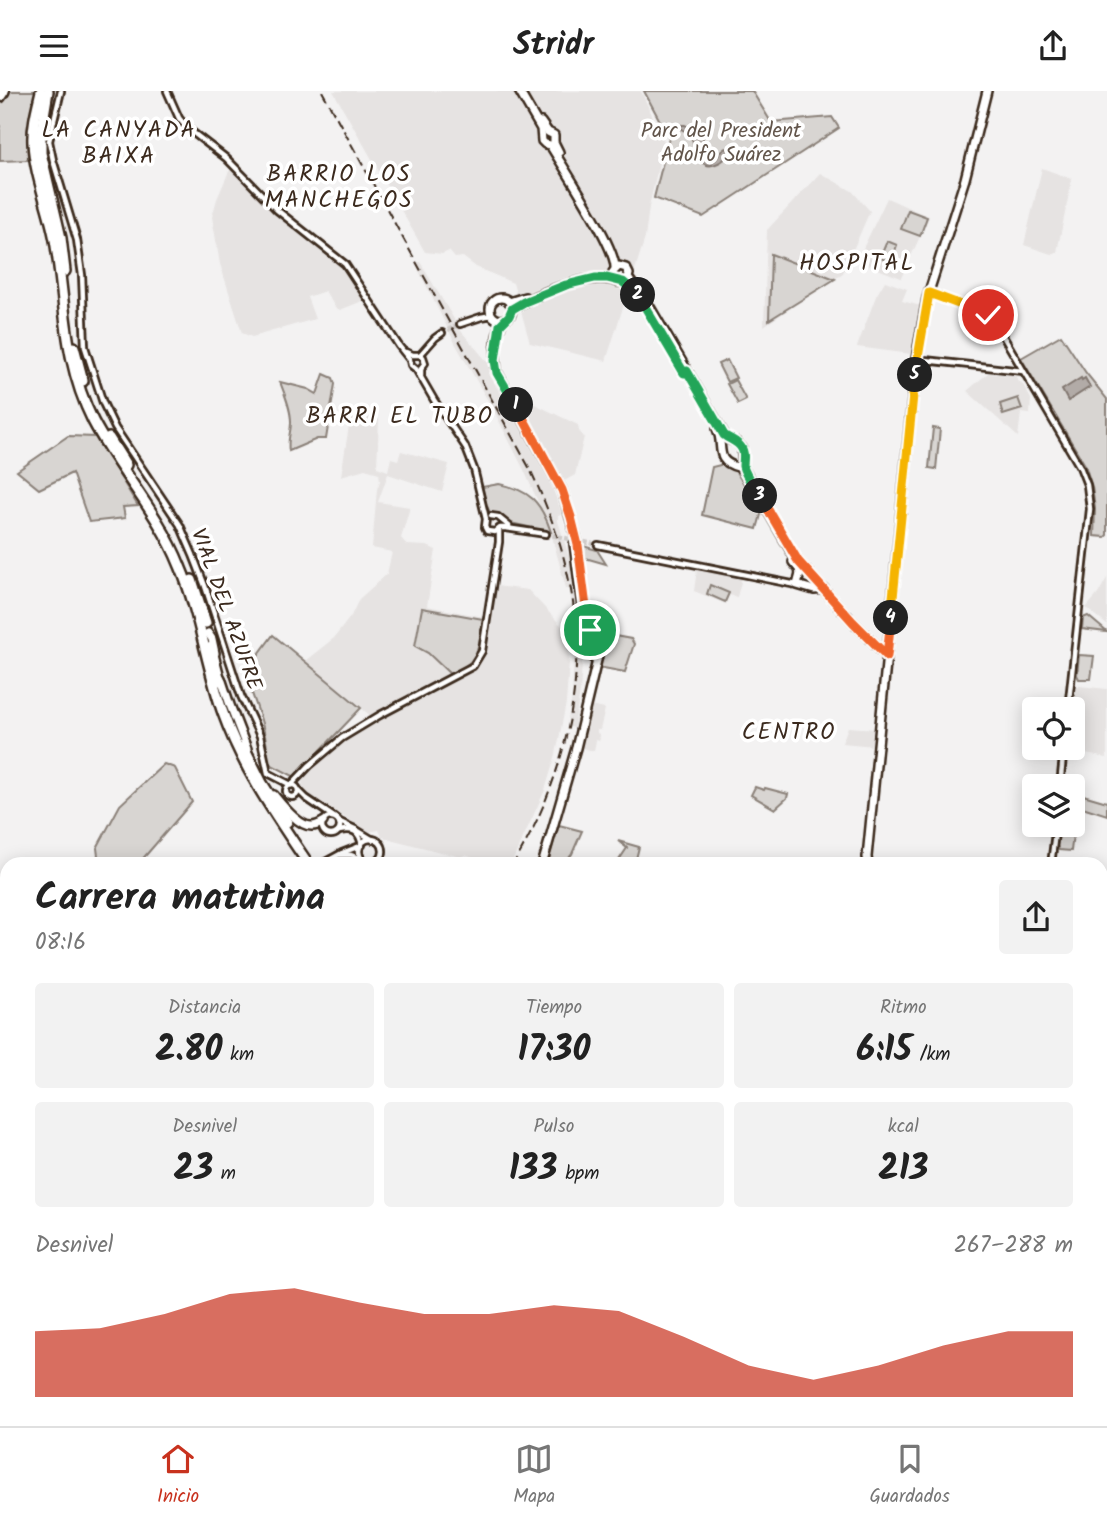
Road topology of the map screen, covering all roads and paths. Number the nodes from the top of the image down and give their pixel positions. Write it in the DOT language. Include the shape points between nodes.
graph roads {
  1 [pos="4,91"];
  2 [pos="41,91"];
  3 [pos="48,91"];
  4 [pos="61,91"];
  5 [pos="167,91"];
  6 [pos="521,91"];
  7 [pos="987,91"];
  8 [pos="0,97"];
  9 [pos="617,269"];
  10 [pos="622,280"];
  11 [pos="929,293"];
  12 [pos="510,306"];
  13 [pos="492,315"];
  14 [pos="505,319"];
  15 [pos="460,324"];
  16 [pos="442,333"];
  17 [pos="423,354"];
  18 [pos="412,357"];
  19 [pos="916,359"];
  20 [pos="418,368"];
  21 [pos="1023,371"];
  22 [pos="686,372"];
  23 [pos="724,441"];
  24 [pos="743,460"];
  25 [pos="735,466"];
  26 [pos="488,517"];
  27 [pos="501,521"];
  28 [pos="500,529"];
  29 [pos="520,530"];
  30 [pos="491,533"];
  31 [pos="546,534"];
  32 [pos="575,541"];
  33 [pos="598,545"];
  34 [pos="497,550"];
  35 [pos="804,571"];
  36 [pos="797,586"];
  37 [pos="818,587"];
  38 [pos="591,630"];
  39 [pos="208,633"];
  40 [pos="595,642"];
  41 [pos="887,656"];
  42 [pos="1069,697"];
  43 [pos="300,778"];
  44 [pos="280,780"];
  45 [pos="291,785"];
  46 [pos="298,789"];
  47 [pos="286,790"];
  48 [pos="295,797"];
  49 [pos="306,798"];
  50 [pos="323,809"];
  51 [pos="337,820"];
  52 [pos="323,822"];
  53 [pos="339,832"];
  54 [pos="1054,837"];
  55 [pos="373,840"];
  56 [pos="361,846"];
  57 [pos="304,852"];
  58 [pos="336,856"];
  59 [pos="306,857"];
  60 [pos="310,857"];
  61 [pos="357,857"];
  62 [pos="362,857"];
  63 [pos="381,857"];
  64 [pos="543,857"];
  65 [pos="867,857"];
  66 [pos="1052,857"];
  1 -- 8 [label="highway"];
  2 -- 57 [label="highway" via="34,156 54,234 67,341 78,384 104,442 174,553 192,597 231,732 257,787"];
  3 -- 39 [label="highway" via="41,153 61,238 81,372 104,430 176,542"];
  4 -- 44 [label="street, VIAL DEL AZUFRE" via="49,141 77,240 85,347 115,428 180,525 260,736 265,768"];
  5 -- 18 [label="street" via="187,128 345,264 399,346"];
  6 -- 9 [label="main road" via="546,133 542,141 552,143 604,229"];
  7 -- 11 [label="main road"];
  9 -- 10 [label="main road" via="613,277"];
  9 -- 10 [label="main road" via="628,271"];
  9 -- 12 [label="main road" via="580,277"];
  10 -- 12 [label="main road" via="577,281"];
  10 -- 22 [label="main road" via="638,296"];
  10 -- 22 [label="main road" via="646,301"];
  11 -- 19 [label="main road"];
  11 -- 21 [label="street" via="993,319"];
  12 -- 13 [label="main road" via="498,299 493,302"];
  12 -- 14 [label="main road"];
  13 -- 14 [label="main road"];
  13 -- 15 [label="street"];
  13 -- 32 [label="main road" via="496,325 493,372 560,496"];
  14 -- 32 [label="main road" via="500,325 497,373 562,490"];
  16 -- 17 [label="street"];
  17 -- 18 [label="street"];
  17 -- 20 [label="street" via="425,363"];
  18 -- 20 [label="street" via="411,365"];
  19 -- 21 [label="street"];
  19 -- 41 [label="main road"];
  20 -- 26 [label="street" via="472,460"];
  21 -- 42 [label="street" via="1087,485 1090,509"];
  22 -- 23 [label="main road"];
  23 -- 24 [label="main road" via="739,445"];
  23 -- 25 [label="main road" via="720,452"];
  24 -- 25 [label="main road"];
  24 -- 35 [label="main road" via="743,468"];
  25 -- 35 [label="main road" via="793,562"];
  26 -- 27 [label="street"];
  26 -- 30 [label="street" via="485,527"];
  27 -- 28 [label="street"];
  27 -- 29 [label="street"];
  28 -- 29 [label="street"];
  28 -- 30 [label="street"];
  28 -- 34 [label="street"];
  29 -- 31 [label="street"];
  30 -- 34 [label="street"];
  32 -- 38 [label="main road"];
  33 -- 36 [label="street"];
  34 -- 43 [label="street" via="482,652 473,666 342,738"];
  35 -- 36 [label="main road"];
  35 -- 37 [label="main road"];
  36 -- 37 [label="main road"];
  37 -- 41 [label="main road"];
  38 -- 40 [label="main road" via="588,637"];
  38 -- 40 [label="main road" via="602,633"];
  39 -- 52 [label="main road" via="237,726 264,781 301,824 313,827"];
  39 -- 57 [label="highway" via="224,696 245,750"];
  40 -- 64 [label="main road"];
  41 -- 65 [label="main road"];
  43 -- 45 [label="street"];
  43 -- 46 [label="street"];
  44 -- 45 [label="street"];
  44 -- 47 [label="street, VIAL DEL AZUFRE"];
  45 -- 46 [label="street"];
  45 -- 47 [label="street"];
  46 -- 48 [label="street"];
  46 -- 49 [label="street"];
  47 -- 48 [label="street" via="289,797"];
  48 -- 49 [label="street"];
  49 -- 50 [label="street"];
  50 -- 51 [label="street"];
  50 -- 52 [label="street"];
  51 -- 52 [label="street" via="329,817"];
  51 -- 53 [label="street"];
  51 -- 55 [label="street"];
  52 -- 53 [label="street" via="327,834"];
  53 -- 56 [label="street" via="356,832"];
  54 -- 66 [label="street"];
  55 -- 56 [label="street"];
  55 -- 63 [label="street" via="381,845"];
  56 -- 58 [label="street"];
  56 -- 62 [label="street"];
  57 -- 59 [label="highway"];
  57 -- 60 [label="highway"];
  58 -- 61 [label="street"];
}
